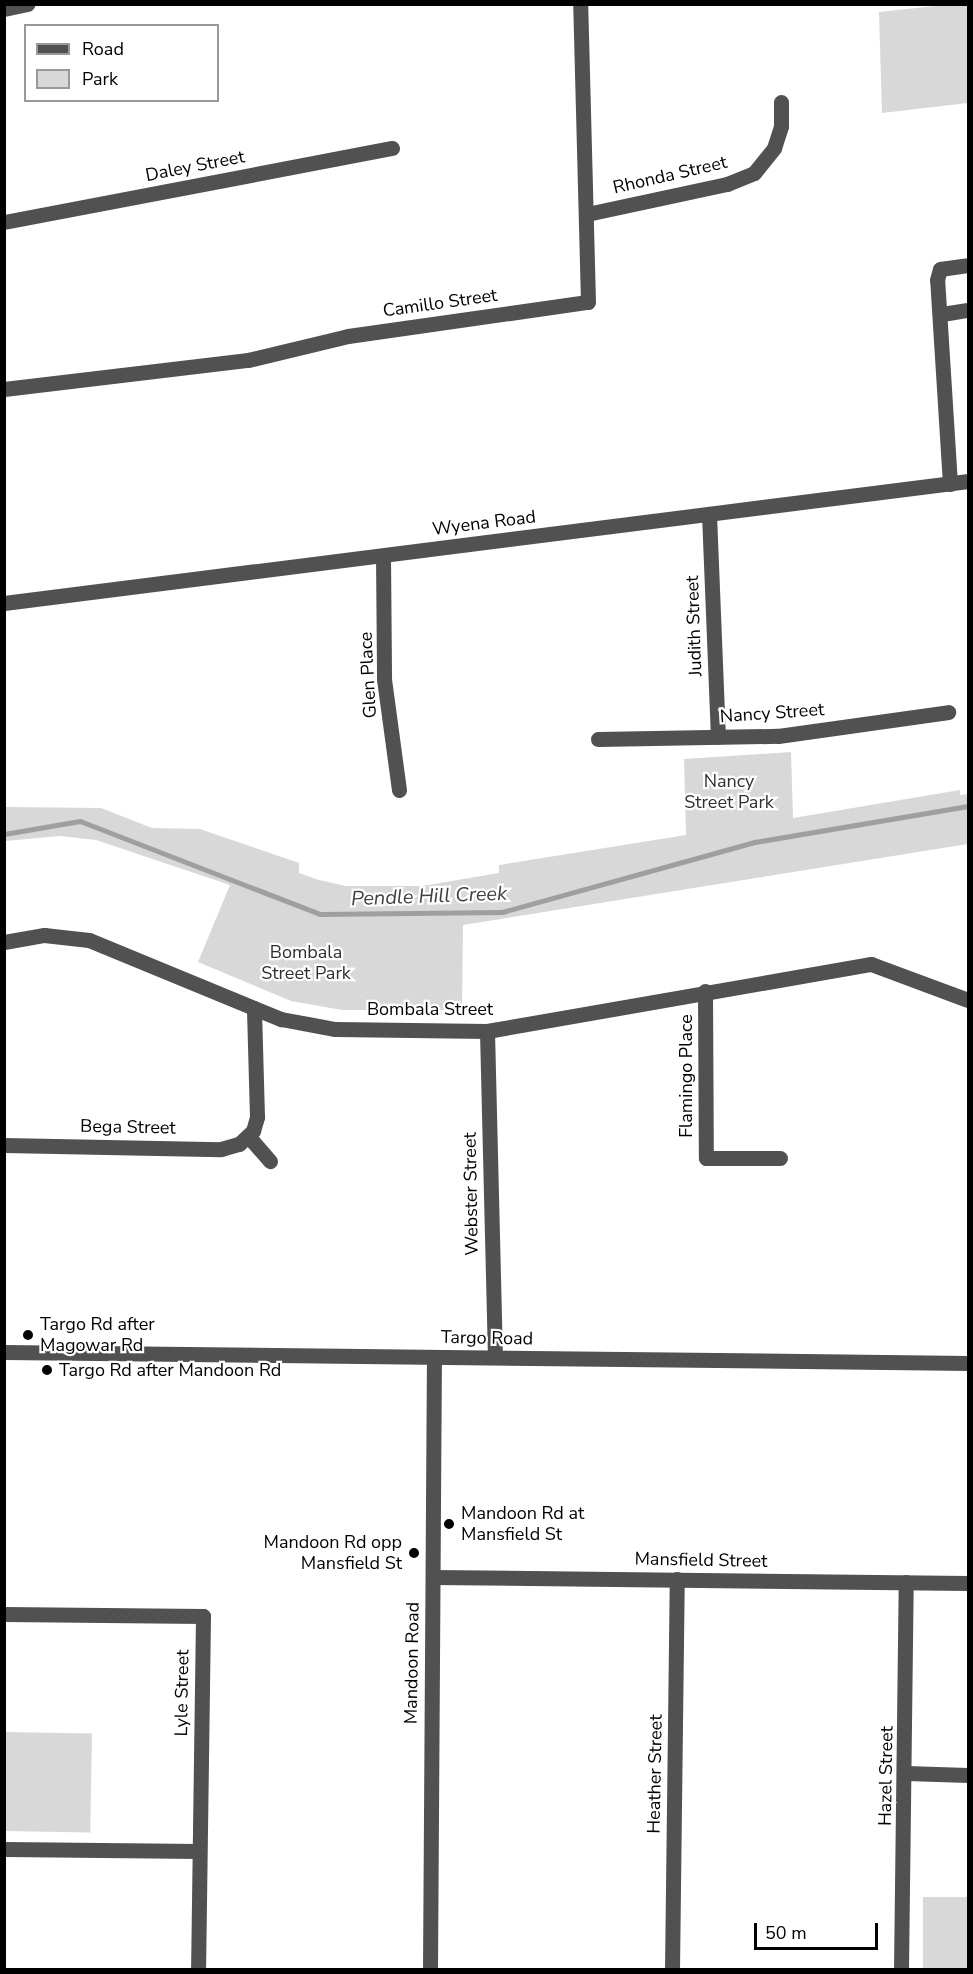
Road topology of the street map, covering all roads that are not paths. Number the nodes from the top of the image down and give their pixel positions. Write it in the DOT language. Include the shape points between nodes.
graph roads {
  1 [pos="27,4"];
  2 [pos="580,4"];
  3 [pos="4,9"];
  4 [pos="781,102"];
  5 [pos="392,148"];
  6 [pos="587,214"];
  7 [pos="4,222"];
  8 [pos="969,265"];
  9 [pos="969,310"];
  10 [pos="942,314"];
  11 [pos="4,390"];
  12 [pos="969,482"];
  13 [pos="950,484"];
  14 [pos="709,514"];
  15 [pos="383,556"];
  16 [pos="4,603"];
  17 [pos="948,712"];
  18 [pos="718,737"];
  19 [pos="598,739"];
  20 [pos="399,790"];
  21 [pos="4,942"];
  22 [pos="705,991"];
  23 [pos="969,1000"];
  24 [pos="254,1008"];
  25 [pos="487,1031"];
  26 [pos="249,1137"];
  27 [pos="4,1145"];
  28 [pos="780,1158"];
  29 [pos="270,1161"];
  30 [pos="4,1352"];
  31 [pos="434,1357"];
  32 [pos="495,1358"];
  33 [pos="969,1363"];
  34 [pos="433,1577"];
  35 [pos="677,1579"];
  36 [pos="906,1582"];
  37 [pos="969,1583"];
  38 [pos="4,1614"];
  39 [pos="906,1773"];
  40 [pos="969,1775"];
  41 [pos="4,1849"];
  42 [pos="199,1851"];
  43 [pos="198,1970"];
  44 [pos="430,1970"];
  45 [pos="672,1970"];
  46 [pos="901,1970"];
  1 -- 3 [label="street"];
  2 -- 6 [label="street, Camillo Street"];
  4 -- 6 [label="street, Rhonda Street" via="781,126 774,148 754,173 727,184"];
  5 -- 7 [label="street, Daley Street"];
  6 -- 11 [label="street, Camillo Street" via="588,302 348,336 248,360"];
  8 -- 10 [label="street" via="940,268 937,293"];
  9 -- 10 [label="street"];
  10 -- 13 [label="street"];
  12 -- 13 [label="street, Wyena Road"];
  13 -- 14 [label="street, Wyena Road"];
  14 -- 15 [label="street, Wyena Road"];
  14 -- 18 [label="street, Judith Street"];
  15 -- 16 [label="street, Wyena Road"];
  15 -- 20 [label="street, Glen Place" via="384,679"];
  17 -- 18 [label="street, Nancy Street" via="778,736"];
  18 -- 19 [label="street, Nancy Street"];
  21 -- 24 [label="street, Bombala Street" via="45,935 89,940"];
  22 -- 23 [label="street, Bombala Street" via="871,964"];
  22 -- 25 [label="street, Bombala Street"];
  22 -- 28 [label="street, Flamingo Place" via="706,1158"];
  24 -- 25 [label="street, Bombala Street" via="281,1019 335,1029"];
  24 -- 26 [label="street" via="257,1117"];
  25 -- 32 [label="street, Webster Street"];
  26 -- 27 [label="street, Bega Street" via="221,1149"];
  26 -- 29 [label="street"];
  30 -- 31 [label="street, Targo Road"];
  31 -- 32 [label="street, Targo Road"];
  31 -- 34 [label="street, Mandoon Road"];
  32 -- 33 [label="street, Targo Road"];
  34 -- 35 [label="street, Mansfield Street"];
  34 -- 44 [label="street, Mandoon Road"];
  35 -- 36 [label="street, Mansfield Street"];
  35 -- 45 [label="street, Heather Street"];
  36 -- 37 [label="street, Mansfield Street"];
  36 -- 39 [label="street, Hazel Street"];
  38 -- 42 [label="street, Lyle Street" via="203,1616"];
  39 -- 40 [label="street"];
  39 -- 46 [label="street, Hazel Street"];
  41 -- 42 [label="street"];
  42 -- 43 [label="street, Lyle Street"];
}
